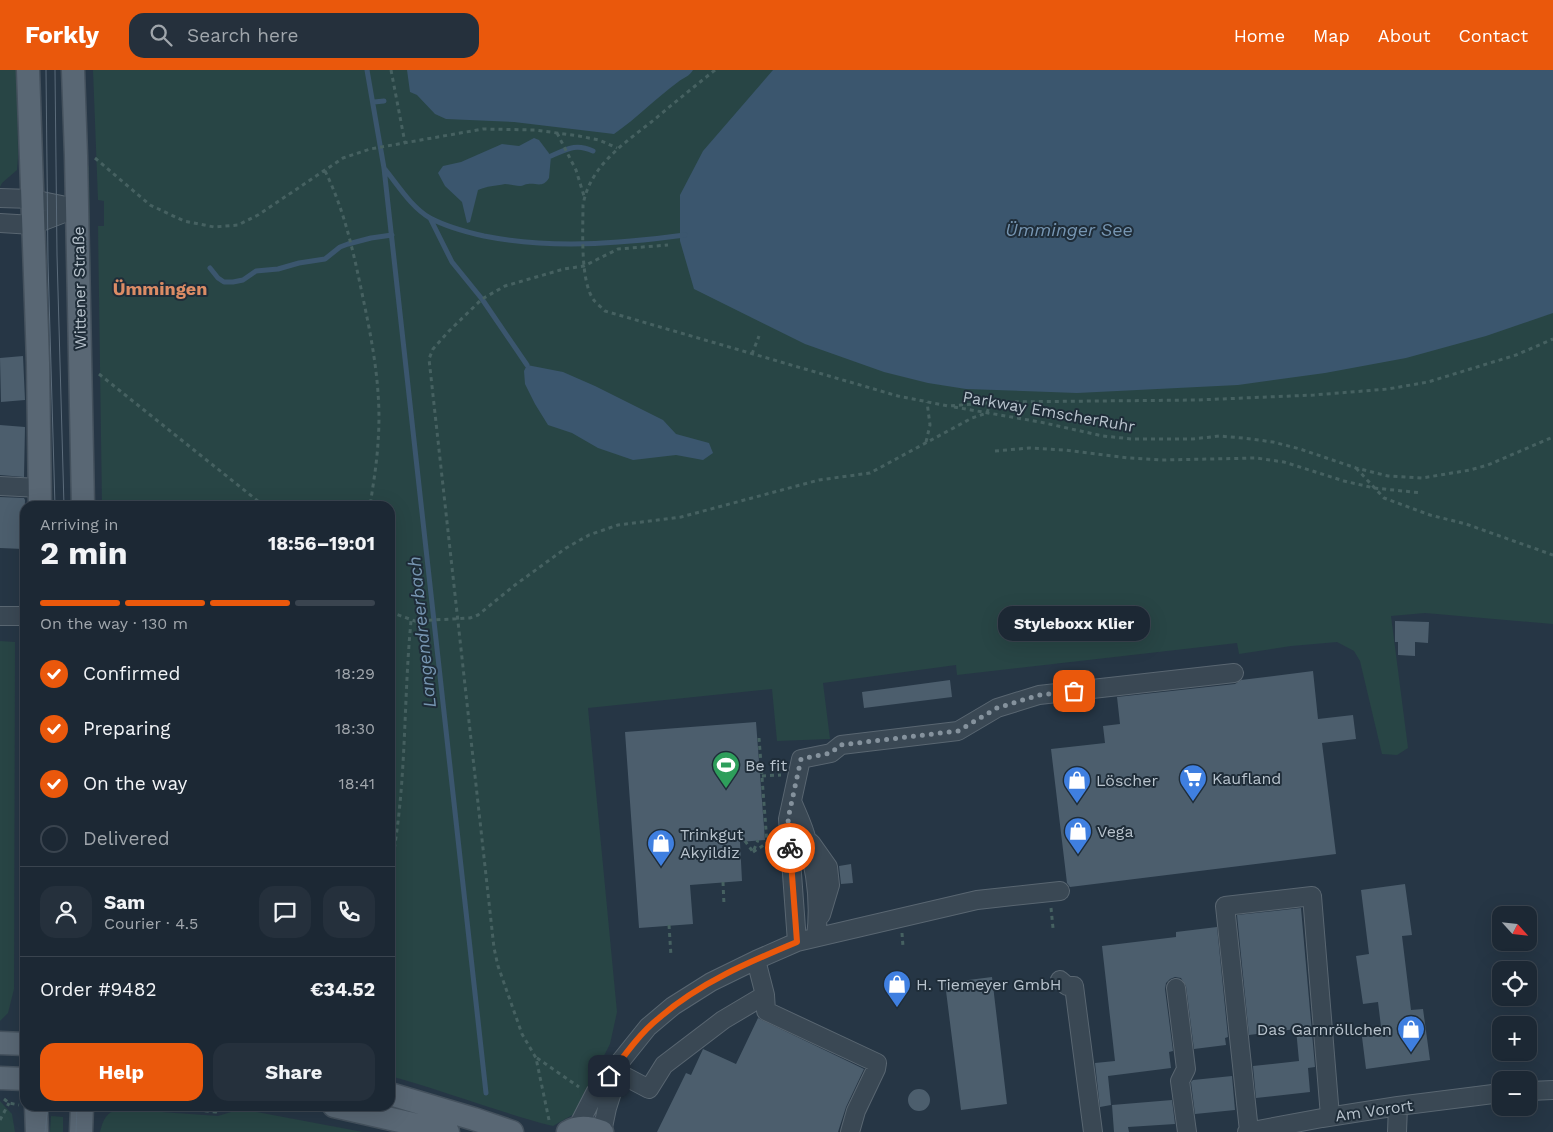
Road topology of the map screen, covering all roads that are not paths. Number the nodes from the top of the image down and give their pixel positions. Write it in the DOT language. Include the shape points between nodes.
graph roads {
  1 [pos="28,70"];
  2 [pos="72,70"];
  3 [pos="0,198"];
  4 [pos="32,199"];
  5 [pos="77,208"];
  6 [pos="0,224"];
  7 [pos="33,225"];
  8 [pos="0,486"];
  9 [pos="40,497"];
  10 [pos="83,501"];
  11 [pos="0,616"];
  12 [pos="20,616"];
  13 [pos="1234,673"];
  14 [pos="792,801"];
  15 [pos="1060,891"];
  16 [pos="816,931"];
  17 [pos="797,942"];
  18 [pos="756,960"];
  19 [pos="1060,980"];
  20 [pos="1176,988"];
  21 [pos="765,995"];
  22 [pos="0,1043"];
  23 [pos="20,1044"];
  24 [pos="613,1077"];
  25 [pos="0,1078"];
  26 [pos="20,1079"];
  27 [pos="1553,1090"];
  28 [pos="1537,1091"];
  29 [pos="395,1095"];
  30 [pos="1492,1095"];
  31 [pos="1398,1106"];
  32 [pos="36,1111"];
  33 [pos="82,1111"];
  34 [pos="356,1111"];
  35 [pos="1325,1122"];
  36 [pos="565,1127"];
  37 [pos="37,1132"];
  38 [pos="81,1132"];
  39 [pos="448,1132"];
  40 [pos="512,1132"];
  41 [pos="602,1132"];
  42 [pos="850,1132"];
  43 [pos="1092,1132"];
  44 [pos="1187,1132"];
  45 [pos="1248,1132"];
  46 [pos="1397,1132"];
  1 -- 4 [label="main road"];
  2 -- 5 [label="main road, Wittener Straße"];
  3 -- 4 [label="street"];
  4 -- 5 [label="street"];
  4 -- 7 [label="main road"];
  5 -- 7 [label="street"];
  5 -- 10 [label="main road, Wittener Straße"];
  6 -- 7 [label="street"];
  7 -- 9 [label="main road"];
  8 -- 9 [label="street"];
  11 -- 12 [label="street"];
  13 -- 14 [label="street" via="1039,695 997,708 958,731 840,745 831,753 801,759"];
  14 -- 16 [label="street" via="807,839 814,877"];
  14 -- 17 [label="street" via="788,819"];
  15 -- 16 [label="street" via="977,900 851,929"];
  16 -- 17 [label="street"];
  17 -- 18 [label="street"];
  18 -- 21 [label="street"];
  18 -- 24 [label="street" via="711,982 673,1006 648,1027 623,1058"];
  19 -- 43 [label="street" via="1067,986 1074,986"];
  20 -- 44 [label="street" via="1186,1069 1180,1081"];
  21 -- 24 [label="street" via="723,1020 664,1065 649,1088 628,1078"];
  21 -- 42 [label="street" via="766,1010 877,1063"];
  22 -- 23 [label="main road"];
  24 -- 36 [label="street"];
  24 -- 41 [label="street"];
  25 -- 26 [label="main road"];
  27 -- 28 [label="street"];
  29 -- 40 [label="main road"];
  30 -- 31 [label="street, Am Vorort"];
  31 -- 35 [label="street, Am Vorort"];
  31 -- 46 [label="street"];
  32 -- 37 [label="main road"];
  33 -- 38 [label="main road"];
  34 -- 39 [label="main road"];
  35 -- 45 [label="street, Am Vorort"];
  35 -- 45 [label="street" via="1312,896 1225,906"];
  36 -- 41 [label="main road" via="593,1128"];
}
